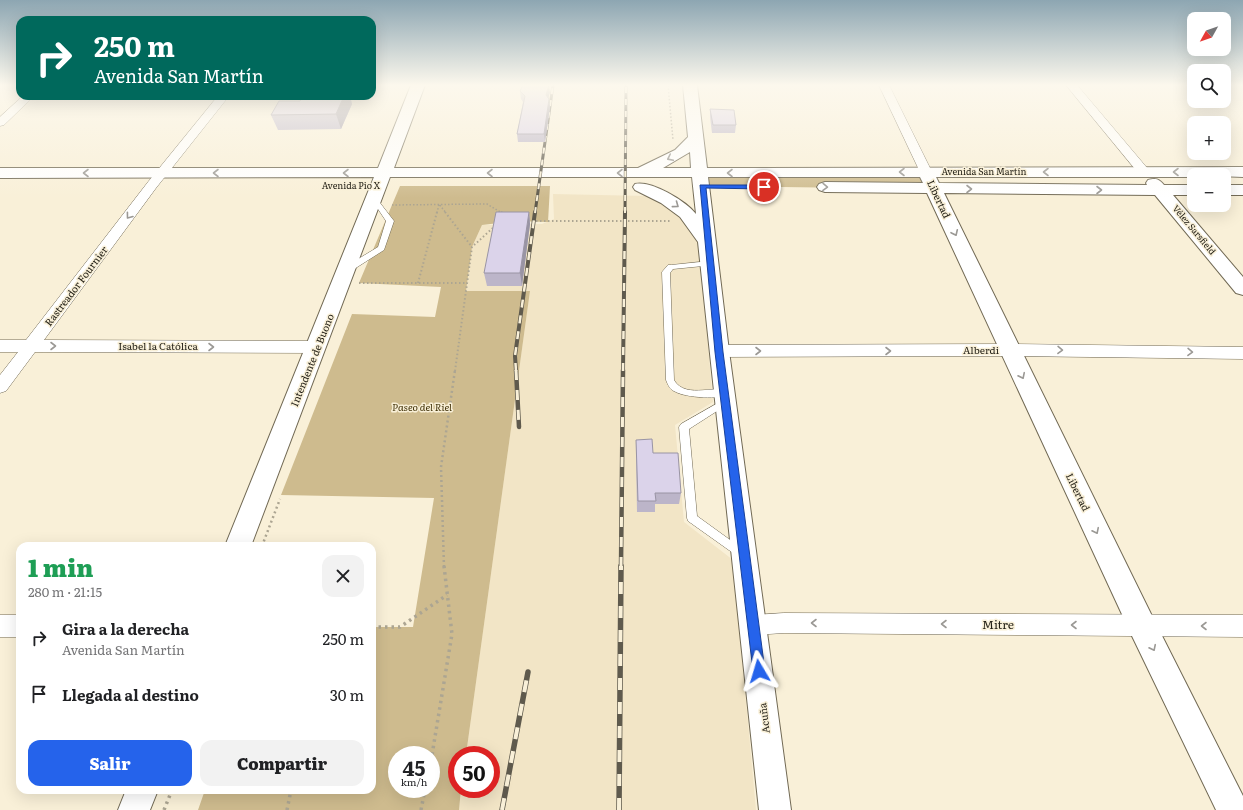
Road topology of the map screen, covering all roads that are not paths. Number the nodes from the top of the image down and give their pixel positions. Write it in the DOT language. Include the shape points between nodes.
graph roads {
  1 [pos="202,123"];
  2 [pos="404,123"];
  3 [pos="694,123"];
  4 [pos="902,123"];
  5 [pos="1103,123"];
  6 [pos="696,137"];
  7 [pos="1144,172"];
  8 [pos="1243,172"];
  9 [pos="0,173"];
  10 [pos="157,179"];
  11 [pos="702,179"];
  12 [pos="640,180"];
  13 [pos="930,180"];
  14 [pos="0,185"];
  15 [pos="380,186"];
  16 [pos="1160,190"];
  17 [pos="1187,190"];
  18 [pos="1231,190"];
  19 [pos="1243,190"];
  20 [pos="709,253"];
  21 [pos="1243,289"];
  22 [pos="0,346"];
  23 [pos="31,346"];
  24 [pos="316,347"];
  25 [pos="1010,350"];
  26 [pos="719,352"];
  27 [pos="1243,353"];
  28 [pos="0,386"];
  29 [pos="724,397"];
  30 [pos="240,542"];
  31 [pos="744,556"];
  32 [pos="753,625"];
  33 [pos="0,626"];
  34 [pos="16,626"];
  35 [pos="1142,626"];
  36 [pos="1243,626"];
  37 [pos="140,794"];
  38 [pos="134,810"];
  39 [pos="775,810"];
  40 [pos="1233,810"];
  1 -- 10 [label="street, Rastreador Fournier"];
  2 -- 15 [label="main road, Intendente de Buono"];
  3 -- 6 [label="main road, Acuña"];
  4 -- 13 [label="street"];
  5 -- 7 [label="street"];
  6 -- 11 [label="main road, Acuña"];
  6 -- 12 [label="main road, one-way" via="680,153"];
  8 -- 7 [label="main road, Avenida San Martín, one-way"];
  7 -- 13 [label="main road, Avenida San Martín, one-way"];
  7 -- 16 [label="main road, Vélez Sarsfield"];
  10 -- 9 [label="main road, Avenida Pio X, one-way"];
  10 -- 14 [label="main road, Avenida Pio X"];
  10 -- 15 [label="main road, Avenida Pio X"];
  10 -- 23 [label="street, Rastreador Fournier, one-way"];
  11 -- 12 [label="main road, Avenida Pio X"];
  11 -- 13 [label="main road, Avenida San Martín"];
  11 -- 20 [label="main road, Acuña"];
  12 -- 15 [label="main road, Avenida Pio X"];
  12 -- 20 [label="main road, one-way" via="686,213"];
  13 -- 16 [label="main road, Avenida San Martín, one-way"];
  13 -- 25 [label="main road, Libertad, one-way"];
  15 -- 24 [label="main road, Intendente de Buono"];
  16 -- 17 [label="main road, Avenida San Martín"];
  16 -- 21 [label="main road, Vélez Sarsfield"];
  18 -- 19 [label="main road"];
  20 -- 26 [label="main road, Acuña"];
  20 -- 29 [label="lane" via="671,267 666,272 670,380 671,385 681,391"];
  22 -- 23 [label="street, Isabel la Católica"];
  23 -- 24 [label="street, Isabel la Católica, one-way"];
  23 -- 28 [label="street, Rastreador Fournier"];
  24 -- 30 [label="main road, Intendente de Buono"];
  26 -- 25 [label="street, Alberdi, one-way"];
  25 -- 27 [label="street, Alberdi, one-way"];
  25 -- 35 [label="main road, Libertad, one-way"];
  26 -- 29 [label="main road, Acuña"];
  29 -- 31 [label="main road, Acuña"];
  29 -- 31 [label="lane" via="684,427 692,518"];
  31 -- 32 [label="main road, Acuña"];
  35 -- 32 [label="street, Mitre, one-way" via="784,623"];
  32 -- 39 [label="main road, Acuña"];
  33 -- 34 [label="street"];
  36 -- 35 [label="street, Mitre, one-way"];
  35 -- 40 [label="main road, Libertad, one-way"];
  37 -- 38 [label="main road"];
}
